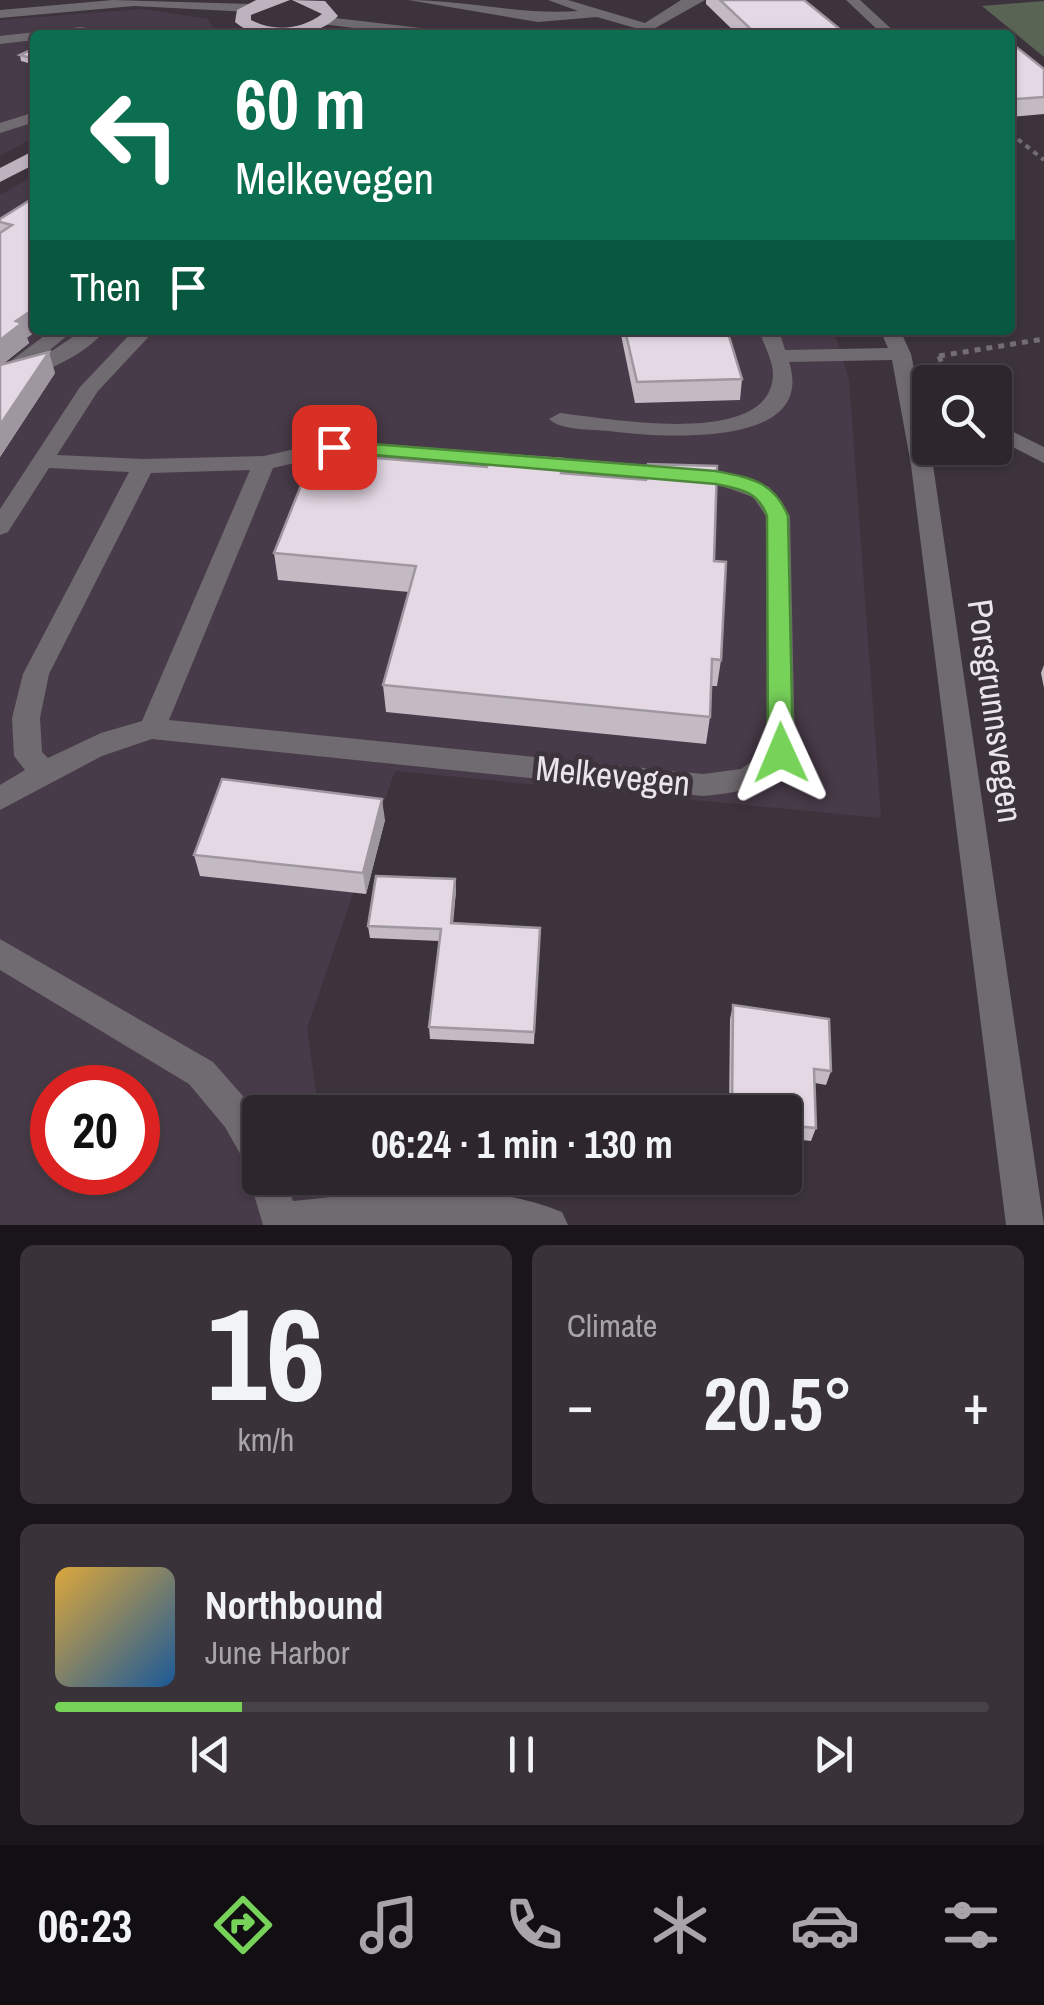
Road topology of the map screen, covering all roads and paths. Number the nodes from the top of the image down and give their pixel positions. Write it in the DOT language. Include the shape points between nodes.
graph roads {
  1 [pos="282,0"];
  2 [pos="300,0"];
  3 [pos="414,0"];
  4 [pos="554,0"];
  5 [pos="700,0"];
  6 [pos="852,0"];
  7 [pos="311,1"];
  8 [pos="250,8"];
  9 [pos="0,14"];
  10 [pos="593,14"];
  11 [pos="326,21"];
  12 [pos="253,30"];
  13 [pos="301,30"];
  14 [pos="404,30"];
  15 [pos="636,30"];
  16 [pos="641,30"];
  17 [pos="886,30"];
  18 [pos="30,36"];
  19 [pos="0,40"];
  20 [pos="30,118"];
  21 [pos="0,128"];
  22 [pos="1015,137"];
  23 [pos="30,159"];
  24 [pos="1044,160"];
  25 [pos="0,176"];
  26 [pos="57,335"];
  27 [pos="89,335"];
  28 [pos="140,335"];
  29 [pos="771,335"];
  30 [pos="1044,339"];
  31 [pos="895,342"];
  32 [pos="782,356"];
  33 [pos="939,356"];
  34 [pos="1,378"];
  35 [pos="912,386"];
  36 [pos="560,419"];
  37 [pos="1012,438"];
  38 [pos="1044,456"];
  39 [pos="43,461"];
  40 [pos="264,463"];
  41 [pos="929,465"];
  42 [pos="144,466"];
  43 [pos="4,515"];
  44 [pos="152,729"];
  45 [pos="45,772"];
  46 [pos="0,800"];
  47 [pos="0,952"];
  48 [pos="242,1126"];
  49 [pos="273,1195"];
  50 [pos="282,1223"];
  51 [pos="549,1225"];
  52 [pos="1025,1225"];
  1 -- 8 [label="highway"];
  2 -- 7 [label="highway"];
  3 -- 10 [label="street" via="522,17"];
  4 -- 10 [label="street"];
  5 -- 16 [label="street"];
  6 -- 17 [label="street"];
  7 -- 11 [label="highway" via="330,12"];
  8 -- 9 [label="street" via="134,2"];
  8 -- 12 [label="highway" via="241,18"];
  10 -- 15 [label="street"];
  11 -- 13 [label="highway"];
  11 -- 14 [label="street"];
  18 -- 19 [label="street"];
  20 -- 21 [label="street"];
  22 -- 24 [label="path"];
  23 -- 25 [label="highway"];
  26 -- 34 [label="street"];
  27 -- 34 [label="street" via="48,365"];
  28 -- 39 [label="street" via="90,387"];
  29 -- 32 [label="street"];
  30 -- 33 [label="path"];
  31 -- 32 [label="street"];
  31 -- 35 [label="street, Porsgrunnsvegen"];
  32 -- 36 [label="street" via="778,403 728,428 690,432"];
  37 -- 38 [label="street"];
  39 -- 42 [label="street, Melkevegen"];
  39 -- 43 [label="street"];
  40 -- 42 [label="street, Melkevegen"];
  40 -- 44 [label="street"];
  40 -- 44 [label="street, Melkevegen" via="334,447 716,477 756,486 778,516 781,753 768,771 704,786"];
  41 -- 52 [label="street, Porsgrunnsvegen"];
  42 -- 45 [label="street" via="36,674 26,718 28,756"];
  44 -- 45 [label="street, Melkevegen" via="82,750"];
  45 -- 46 [label="street, Melkevegen"];
  47 -- 48 [label="street" via="201,1073"];
  49 -- 50 [label="street"];
  50 -- 51 [label="street" via="416,1208 507,1211"];
}
